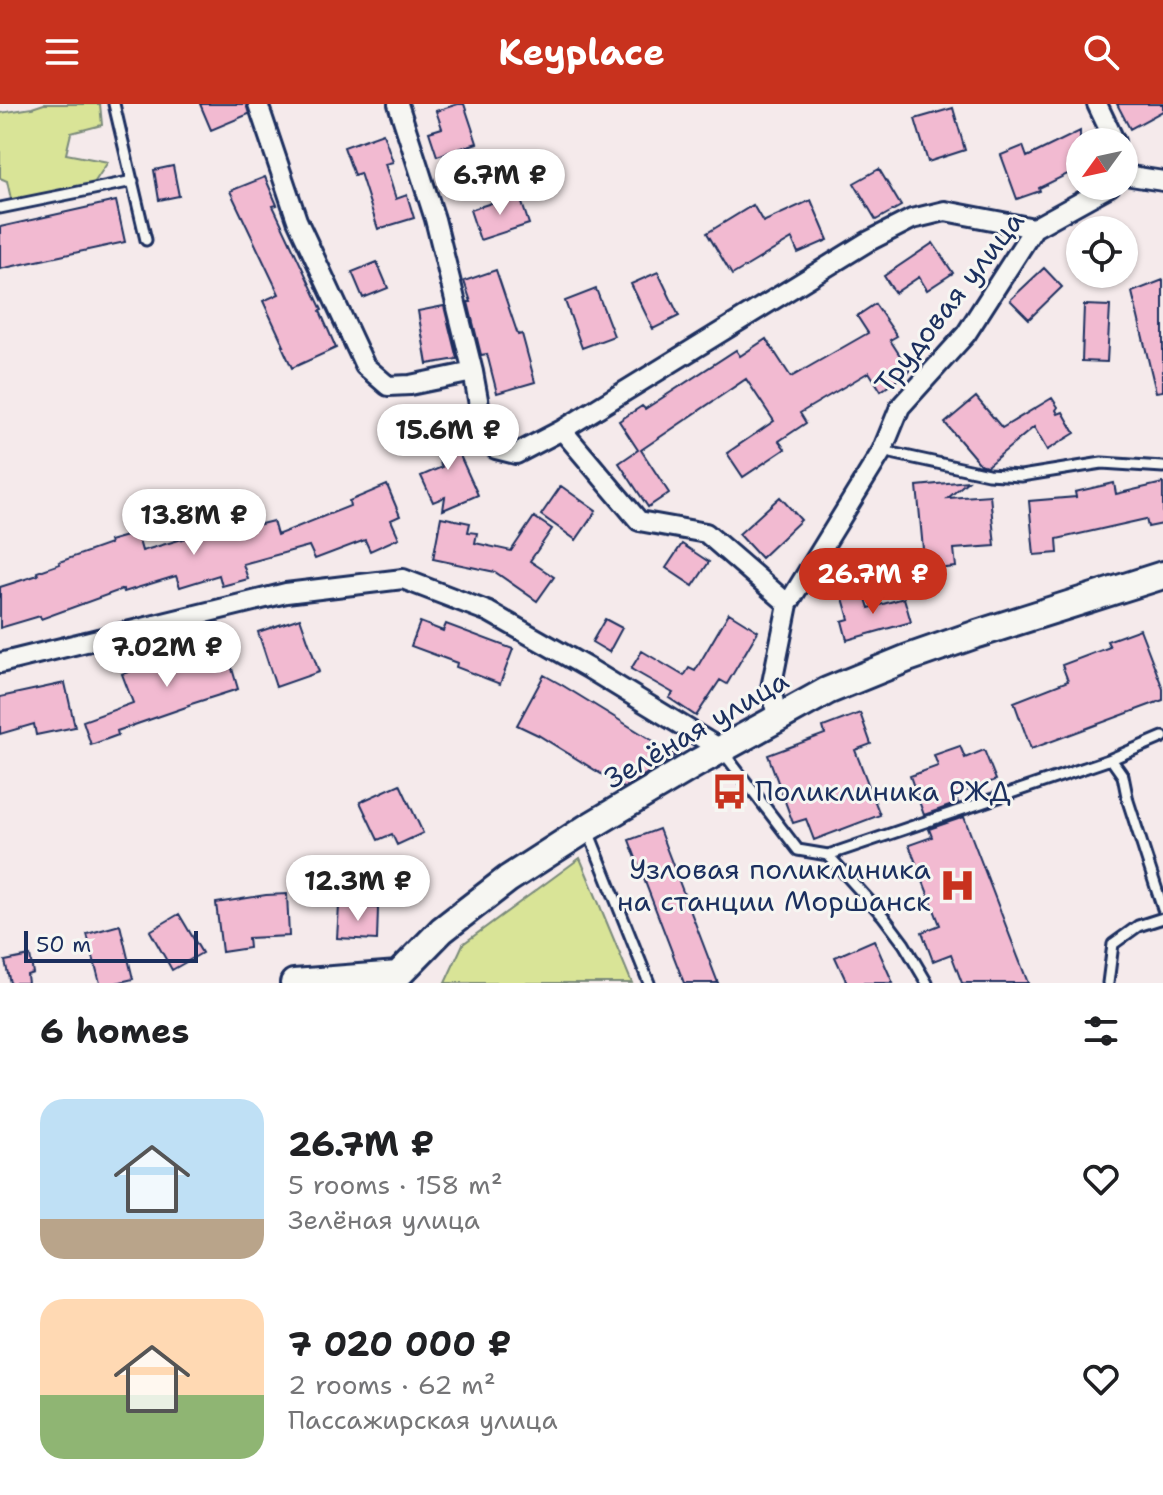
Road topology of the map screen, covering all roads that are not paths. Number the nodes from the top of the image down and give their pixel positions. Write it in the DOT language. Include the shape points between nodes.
graph roads {
  1 [pos="114,104"];
  2 [pos="258,104"];
  3 [pos="398,104"];
  4 [pos="1097,104"];
  5 [pos="1108,128"];
  6 [pos="1138,175"];
  7 [pos="133,181"];
  8 [pos="1163,181"];
  9 [pos="1085,200"];
  10 [pos="0,208"];
  11 [pos="1034,228"];
  12 [pos="146,240"];
  13 [pos="473,372"];
  14 [pos="562,430"];
  15 [pos="882,451"];
  16 [pos="1163,467"];
  17 [pos="1163,575"];
  18 [pos="788,604"];
  19 [pos="0,663"];
  20 [pos="777,718"];
  21 [pos="1163,737"];
  22 [pos="722,750"];
  23 [pos="1111,759"];
  24 [pos="587,828"];
  25 [pos="828,855"];
  26 [pos="1163,909"];
  27 [pos="1163,918"];
  28 [pos="400,979"];
  29 [pos="294,983"];
  30 [pos="649,983"];
  31 [pos="927,983"];
  32 [pos="1108,983"];
  1 -- 7 [label="lane"];
  2 -- 13 [label="street" via="297,220 365,366 388,386"];
  3 -- 13 [label="street" via="435,219"];
  4 -- 5 [label="street"];
  6 -- 8 [label="street"];
  7 -- 10 [label="lane"];
  7 -- 12 [label="lane"];
  9 -- 11 [label="street, Трудовая улица"];
  11 -- 14 [label="street" via="945,211 912,219"];
  11 -- 15 [label="street, Трудовая улица" via="966,334 900,407"];
  13 -- 14 [label="street" via="484,432 496,449 516,454"];
  14 -- 18 [label="street" via="639,521 706,533"];
  15 -- 16 [label="lane" via="1021,476 1102,463"];
  15 -- 18 [label="street, Трудовая улица"];
  17 -- 20 [label="street, Зелёная улица" via="908,658"];
  18 -- 20 [label="street" via="771,688"];
  19 -- 22 [label="street" via="286,593 403,579 489,612"];
  20 -- 22 [label="street, Зелёная улица"];
  21 -- 23 [label="lane"];
  22 -- 24 [label="street, Зелёная улица"];
  22 -- 25 [label="lane" via="798,850"];
  23 -- 25 [label="lane"];
  23 -- 26 [label="lane" via="1123,776"];
  24 -- 28 [label="street, Зелёная улица" via="442,930"];
  24 -- 30 [label="lane"];
  25 -- 31 [label="lane" via="883,916"];
  27 -- 32 [label="lane" via="1138,926 1113,944"];
  28 -- 29 [label="street, Зелёная улица"];
}
